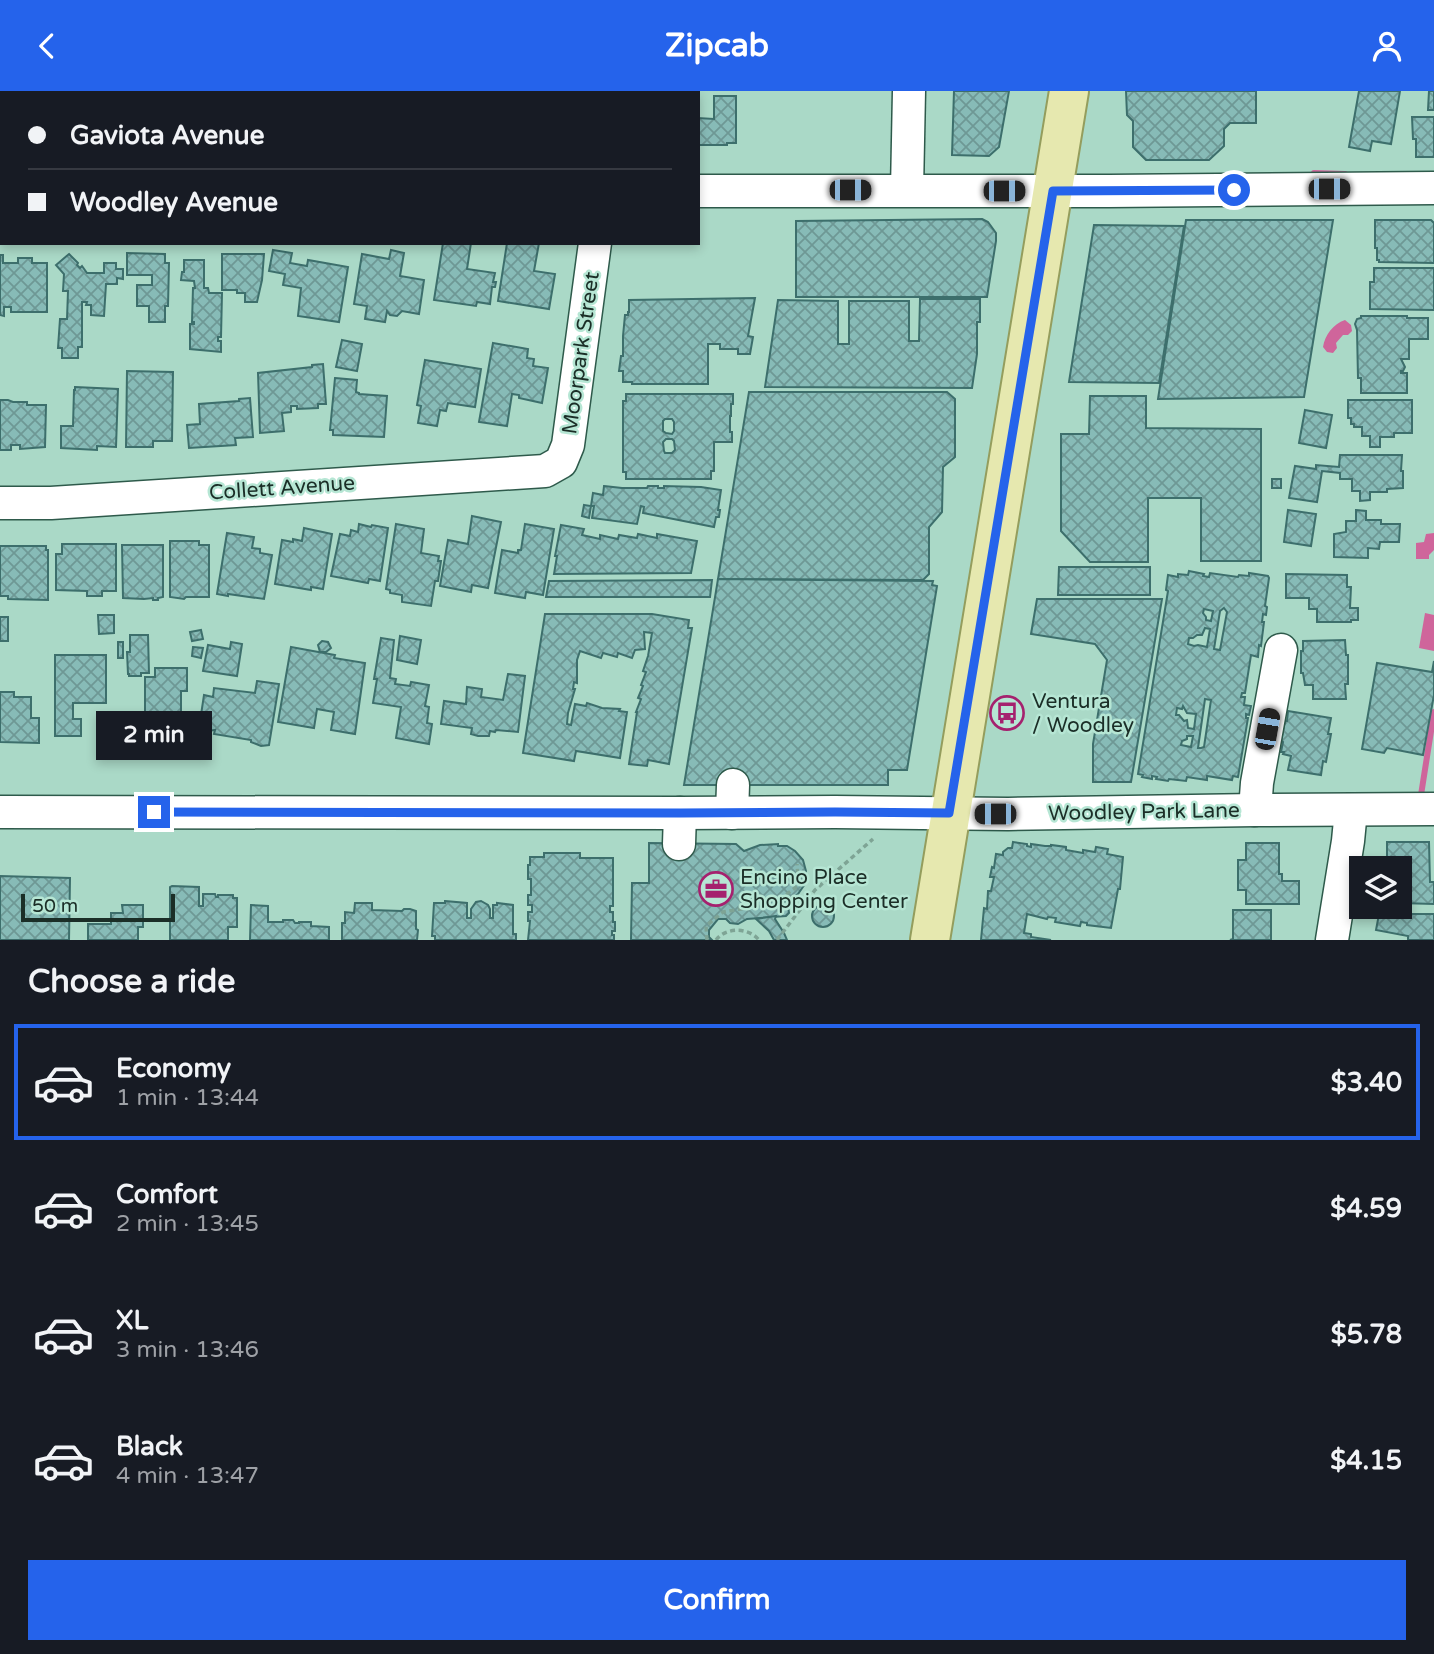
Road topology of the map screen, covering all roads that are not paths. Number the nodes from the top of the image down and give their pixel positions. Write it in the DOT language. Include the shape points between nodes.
graph roads {
  1 [pos="909,91"];
  2 [pos="1069,91"];
  3 [pos="1434,188"];
  4 [pos="907,190"];
  5 [pos="700,191"];
  6 [pos="1053,191"];
  7 [pos="595,245"];
  8 [pos="561,462"];
  9 [pos="0,503"];
  10 [pos="1281,650"];
  11 [pos="1434,809"];
  12 [pos="1255,810"];
  13 [pos="1351,810"];
  14 [pos="0,812"];
  15 [pos="949,813"];
  16 [pos="929,940"];
  17 [pos="1332,940"];
  1 -- 4 [label="street"];
  2 -- 6 [label="main road"];
  3 -- 6 [label="street"];
  4 -- 5 [label="street"];
  4 -- 6 [label="street"];
  6 -- 15 [label="main road"];
  7 -- 8 [label="street, Moorpark Street" via="568,445"];
  8 -- 9 [label="street, Collett Avenue" via="545,471"];
  10 -- 12 [label="street, Woodley Park Lane"];
  11 -- 13 [label="street, Woodley Park Lane"];
  12 -- 13 [label="street, Woodley Park Lane"];
  12 -- 15 [label="street, Woodley Park Lane"];
  13 -- 17 [label="street"];
  14 -- 15 [label="street, Woodley Park Lane" via="679,829 733,799 835,812"];
  15 -- 16 [label="main road"];
}
